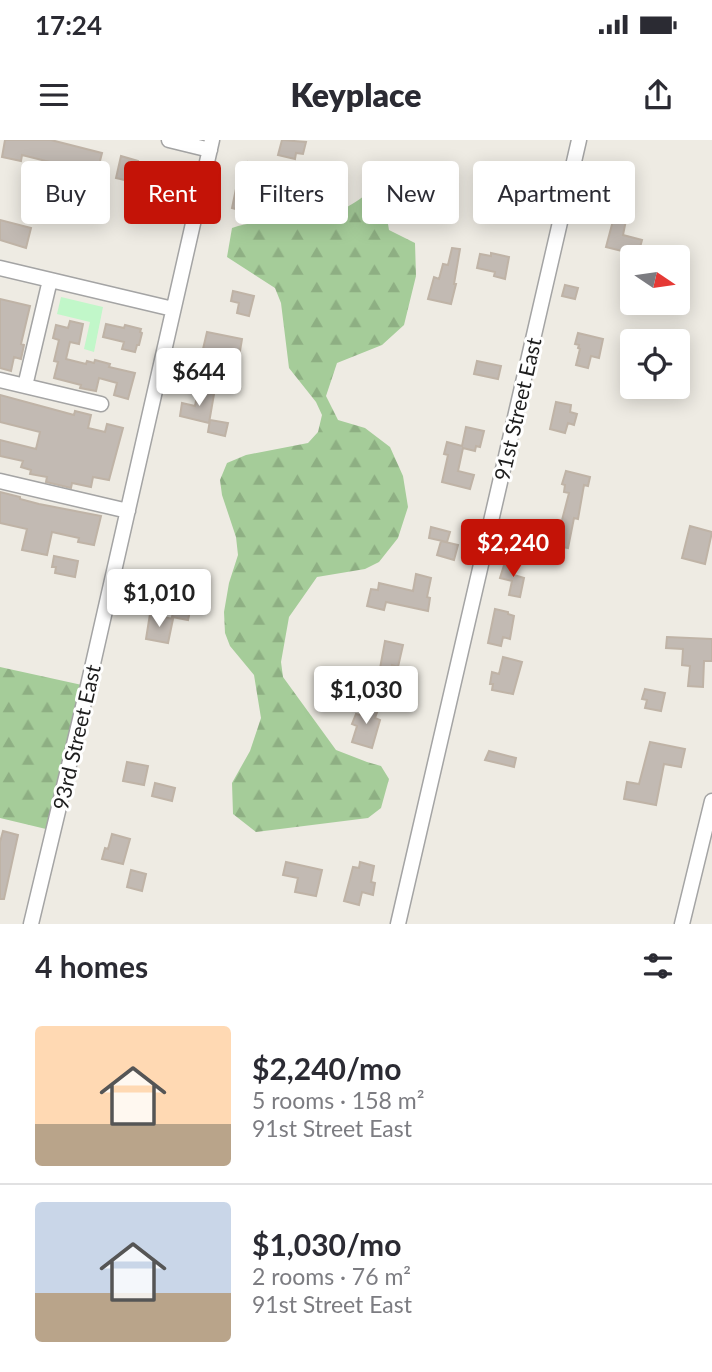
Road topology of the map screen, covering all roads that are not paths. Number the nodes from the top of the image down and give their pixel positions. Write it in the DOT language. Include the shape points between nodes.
graph roads {
  1 [pos="169,140"];
  2 [pos="579,140"];
  3 [pos="211,145"];
  4 [pos="0,268"];
  5 [pos="50,280"];
  6 [pos="173,309"];
  7 [pos="0,380"];
  8 [pos="25,386"];
  9 [pos="100,404"];
  10 [pos="0,481"];
  11 [pos="128,511"];
  12 [pos="712,801"];
  13 [pos="31,924"];
  14 [pos="398,924"];
  15 [pos="682,924"];
  1 -- 3 [label="street"];
  2 -- 14 [label="street, 91st Street East"];
  3 -- 6 [label="street, 93rd Street East"];
  4 -- 5 [label="street"];
  5 -- 6 [label="street"];
  5 -- 8 [label="street"];
  6 -- 11 [label="street, 93rd Street East"];
  7 -- 8 [label="street"];
  8 -- 9 [label="street"];
  10 -- 11 [label="street"];
  11 -- 13 [label="street, 93rd Street East"];
  12 -- 15 [label="street"];
}
